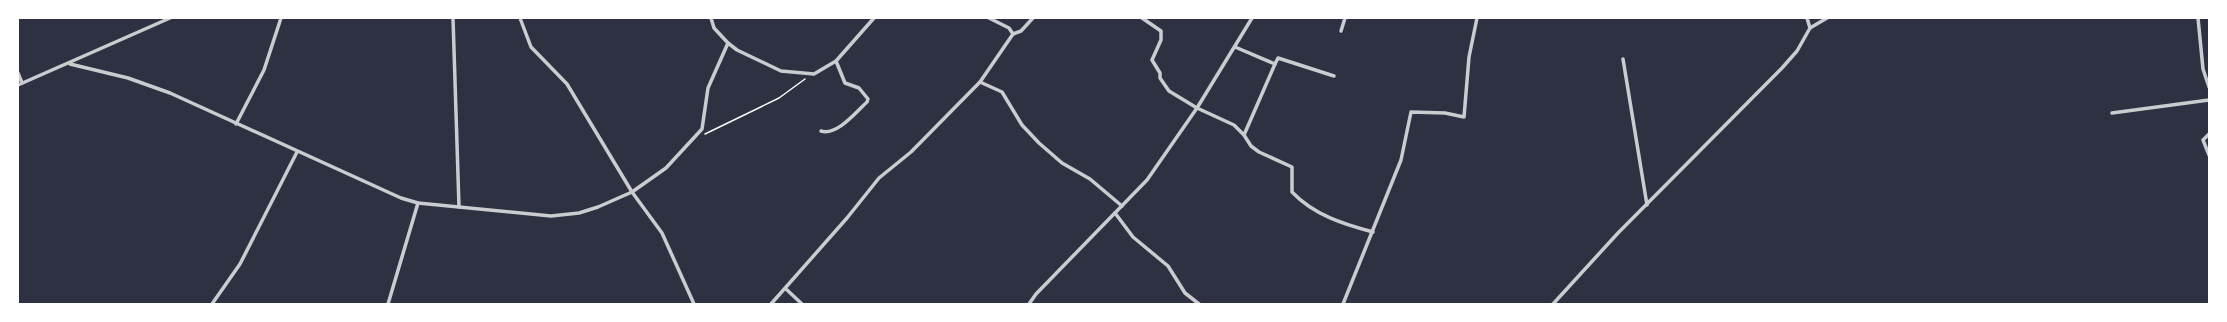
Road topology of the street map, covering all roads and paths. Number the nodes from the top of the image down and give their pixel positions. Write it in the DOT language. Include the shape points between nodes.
graph roads {
  1 [pos="170,18"];
  2 [pos="281,18"];
  3 [pos="453,18"];
  4 [pos="520,18"];
  5 [pos="710,18"];
  6 [pos="874,18"];
  7 [pos="989,18"];
  8 [pos="1033,18"];
  9 [pos="1142,18"];
  10 [pos="1252,18"];
  11 [pos="1345,18"];
  12 [pos="1477,18"];
  13 [pos="1807,18"];
  14 [pos="1827,18"];
  15 [pos="2198,18"];
  16 [pos="1810,28"];
  17 [pos="1341,31"];
  18 [pos="1013,34"];
  19 [pos="728,43"];
  20 [pos="1234,47"];
  21 [pos="1623,59"];
  22 [pos="836,61"];
  23 [pos="70,64"];
  24 [pos="1275,64"];
  25 [pos="18,73"];
  26 [pos="814,74"];
  27 [pos="1334,76"];
  28 [pos="980,82"];
  29 [pos="20,84"];
  30 [pos="2209,87"];
  31 [pos="2209,100"];
  32 [pos="1197,108"];
  33 [pos="2112,113"];
  34 [pos="236,124"];
  35 [pos="821,131"];
  36 [pos="2209,134"];
  37 [pos="1244,135"];
  38 [pos="693,141"];
  39 [pos="297,152"];
  40 [pos="2209,155"];
  41 [pos="632,192"];
  42 [pos="418,203"];
  43 [pos="1646,205"];
  44 [pos="1122,206"];
  45 [pos="459,207"];
  46 [pos="1115,213"];
  47 [pos="1373,232"];
  48 [pos="786,289"];
  49 [pos="212,304"];
  50 [pos="388,304"];
  51 [pos="694,304"];
  52 [pos="771,304"];
  53 [pos="802,304"];
  54 [pos="1029,304"];
  55 [pos="1199,304"];
  56 [pos="1343,304"];
  57 [pos="1553,304"];
  1 -- 23 [label="street"];
  2 -- 34 [label="street" via="264,70"];
  3 -- 45 [label="street"];
  4 -- 41 [label="street" via="531,47 567,84"];
  5 -- 19 [label="street" via="714,28"];
  6 -- 22 [label="street"];
  7 -- 18 [label="street" via="1009,28"];
  8 -- 18 [label="street" via="1021,31"];
  9 -- 32 [label="street" via="1161,31 1161,40 1152,60 1160,73 1160,78 1169,91"];
  10 -- 20 [label="street"];
  11 -- 17 [label="street"];
  12 -- 47 [label="street" via="1469,57 1464,117 1445,113 1411,112 1401,160"];
  13 -- 16 [label="street"];
  14 -- 16 [label="street"];
  15 -- 30 [label="street" via="2203,69"];
  16 -- 43 [label="street" via="1797,51 1782,68"];
  18 -- 28 [label="street"];
  19 -- 26 [label="street" via="781,71"];
  19 -- 38 [label="street" via="708,88 702,129"];
  20 -- 24 [label="street"];
  20 -- 32 [label="street"];
  21 -- 43 [label="street"];
  22 -- 26 [label="street"];
  22 -- 35 [label="street" via="845,83 859,88 868,99 832,132"];
  23 -- 29 [label="street"];
  23 -- 34 [label="street" via="128,78 170,93"];
  24 -- 27 [label="street" via="1278,58"];
  24 -- 37 [label="street"];
  25 -- 29 [label="street"];
  26 -- 38 [label="path" via="779,98"];
  28 -- 44 [label="street" via="1002,92 1022,125 1039,143 1062,163 1090,179"];
  28 -- 48 [label="street" via="911,152 879,178"];
  31 -- 33 [label="street"];
  32 -- 37 [label="street" via="1221,118"];
  32 -- 44 [label="street" via="1147,180"];
  34 -- 39 [label="street"];
  36 -- 40 [label="street" via="2203,140"];
  37 -- 47 [label="street" via="1251,146 1259,152 1292,167 1292,192 1296,197 1329,219"];
  38 -- 41 [label="street" via="666,168"];
  39 -- 42 [label="street"];
  39 -- 49 [label="street" via="240,264"];
  41 -- 45 [label="street" via="579,213 551,216"];
  41 -- 51 [label="street" via="662,233"];
  42 -- 45 [label="street"];
  42 -- 50 [label="street"];
  43 -- 57 [label="street"];
  44 -- 46 [label="street"];
  46 -- 54 [label="street"];
  46 -- 55 [label="street" via="1133,237 1168,266 1185,293"];
  47 -- 56 [label="street"];
  48 -- 52 [label="street"];
  48 -- 53 [label="street"];
}
